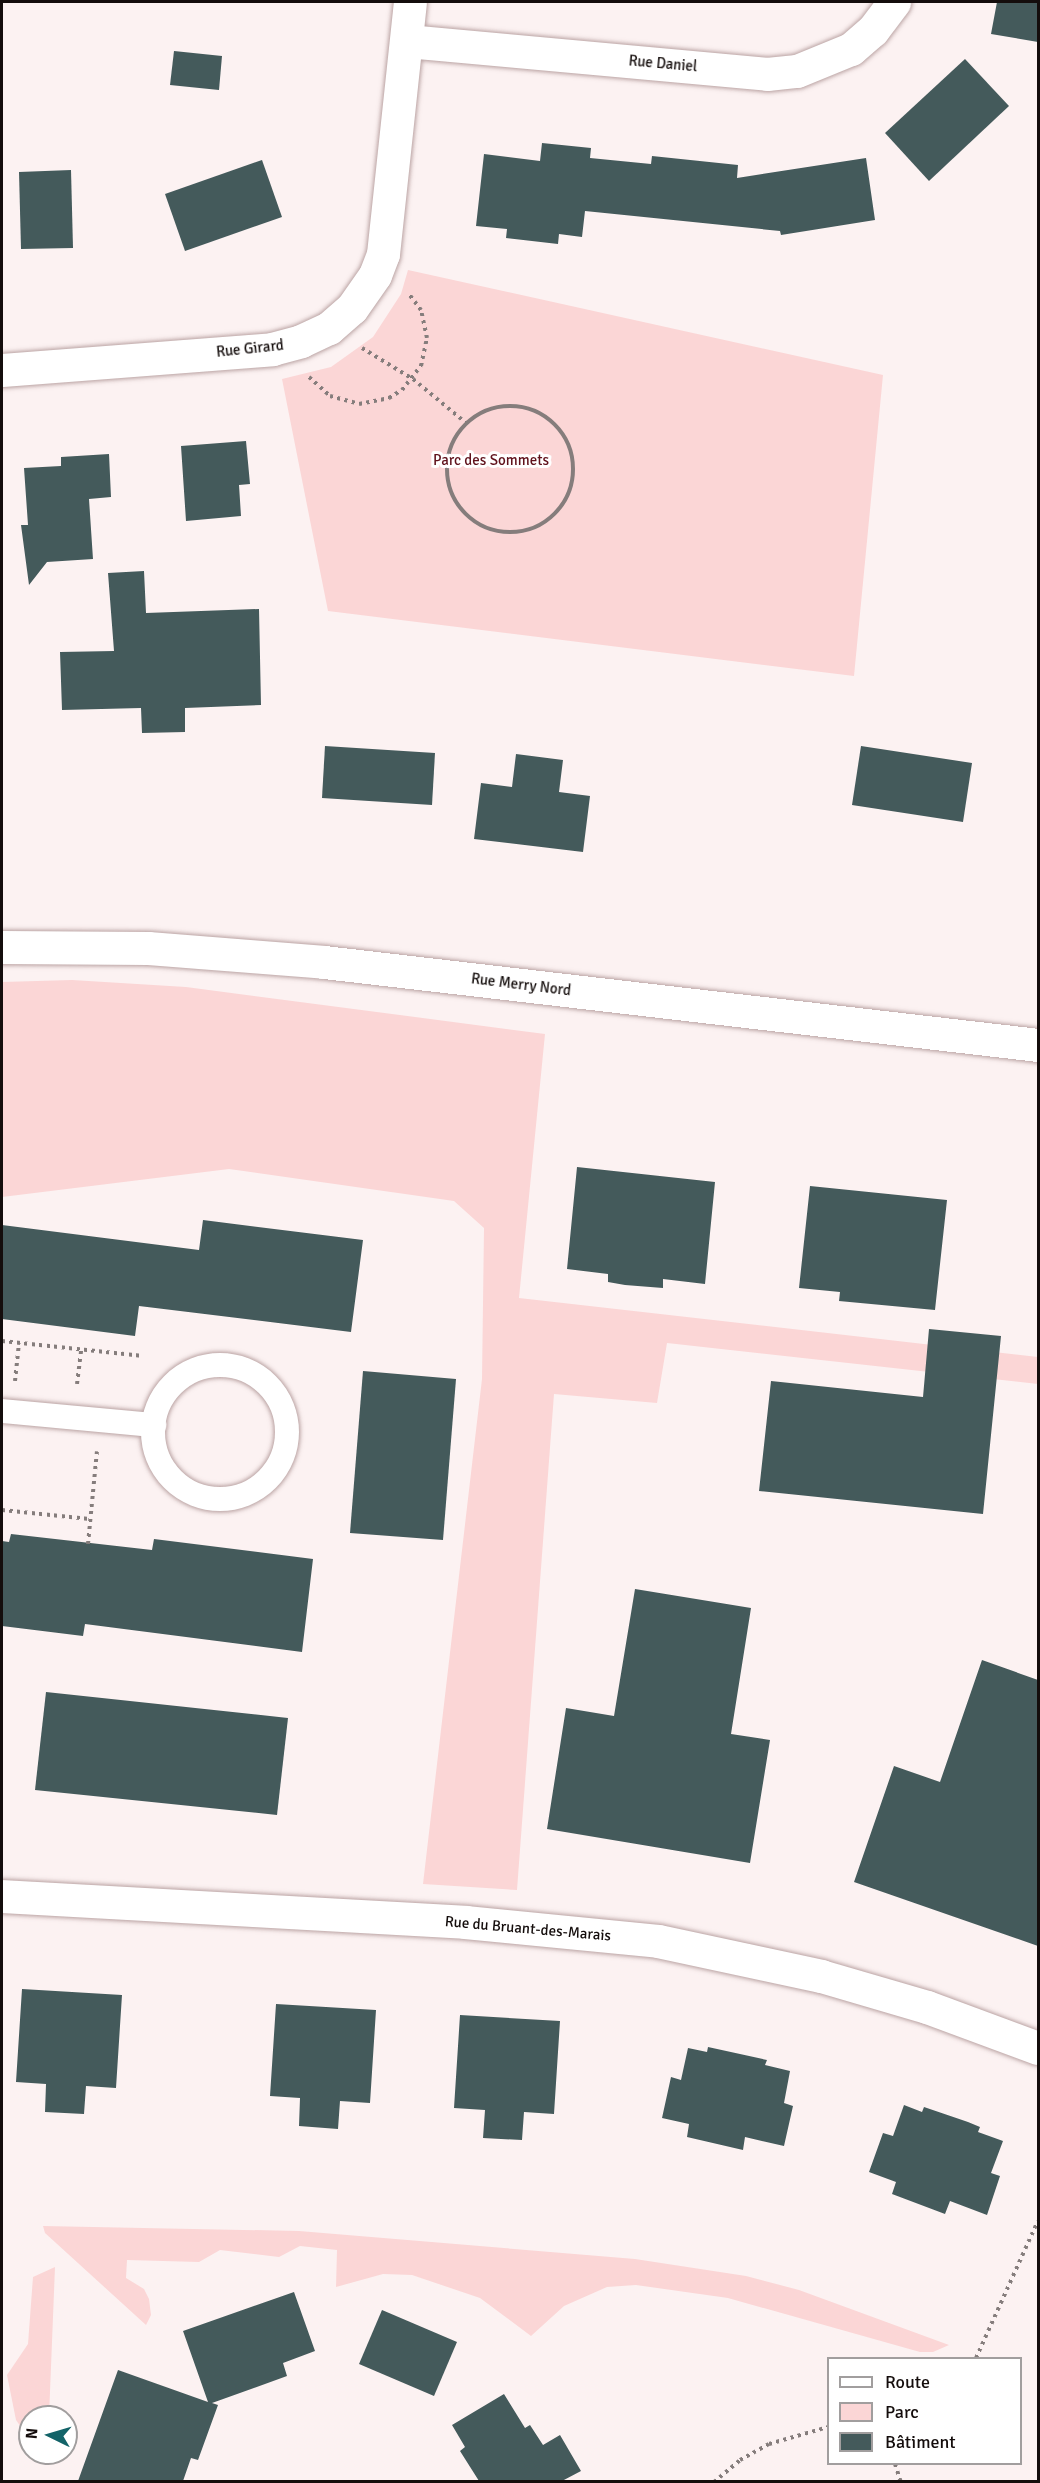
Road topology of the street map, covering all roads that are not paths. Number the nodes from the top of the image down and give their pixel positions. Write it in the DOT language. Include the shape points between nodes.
graph roads {
  1 [pos="410,2"];
  2 [pos="894,2"];
  3 [pos="407,41"];
  4 [pos="2,370"];
  5 [pos="2,947"];
  6 [pos="1038,1045"];
  7 [pos="2,1410"];
  8 [pos="153,1425"];
  9 [pos="2,1896"];
  10 [pos="1038,2048"];
  1 -- 3 [label="street, Rue Girard"];
  2 -- 3 [label="street, Rue Daniel" via="873,30 851,49 796,71 767,74"];
  3 -- 4 [label="street, Rue Girard" via="388,224 375,274 352,308 329,328 294,344"];
  5 -- 6 [label="street, Rue Merry Nord" via="148,948 302,960"];
  7 -- 8 [label="lane"];
  8 -- 8 [label="lane" via="155,1447 163,1467 195,1495 215,1499 237,1497 256,1489 284,1456 285,1414 275,1393 258,1377 238,1367 214,1365 192,1371 173,1384 160,1403"];
  9 -- 10 [label="street, Rue du Bruant-des-Marais" via="465,1922 658,1941 822,1976 927,2007"];
}
